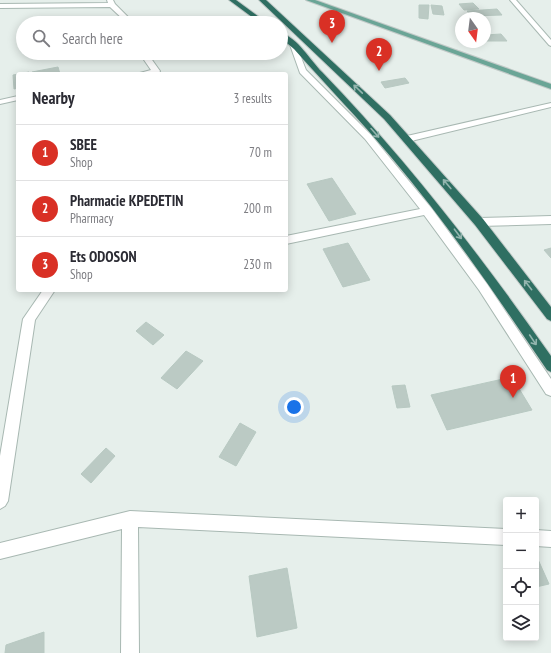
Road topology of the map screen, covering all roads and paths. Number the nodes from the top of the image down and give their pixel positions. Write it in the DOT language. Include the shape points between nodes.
graph roads {
  1 [pos="232,0"];
  2 [pos="264,0"];
  3 [pos="309,0"];
  4 [pos="513,0"];
  5 [pos="111,3"];
  6 [pos="0,6"];
  7 [pos="124,16"];
  8 [pos="254,16"];
  9 [pos="281,16"];
  10 [pos="288,23"];
  11 [pos="288,39"];
  12 [pos="292,42"];
  13 [pos="551,44"];
  14 [pos="148,60"];
  15 [pos="151,72"];
  16 [pos="551,87"];
  17 [pos="16,98"];
  18 [pos="0,102"];
  19 [pos="551,105"];
  20 [pos="407,139"];
  21 [pos="428,211"];
  22 [pos="551,220"];
  23 [pos="479,222"];
  24 [pos="288,240"];
  25 [pos="48,292"];
  26 [pos="551,316"];
  27 [pos="551,366"];
  28 [pos="551,390"];
  29 [pos="0,501"];
  30 [pos="130,519"];
  31 [pos="503,537"];
  32 [pos="539,538"];
  33 [pos="551,539"];
  34 [pos="0,551"];
  35 [pos="130,653"];
  1 -- 8 [label="highway"];
  9 -- 2 [label="highway, one-way"];
  3 -- 16 [label="main road"];
  4 -- 13 [label="street"];
  5 -- 6 [label="street"];
  5 -- 7 [label="street"];
  20 -- 10 [label="highway, one-way"];
  11 -- 12 [label="highway"];
  12 -- 21 [label="street" via="303,71 368,137"];
  12 -- 27 [label="highway, one-way" via="374,131 439,209"];
  14 -- 15 [label="street" via="156,71"];
  17 -- 18 [label="street"];
  19 -- 20 [label="street"];
  23 -- 20 [label="highway, one-way"];
  21 -- 24 [label="street"];
  21 -- 28 [label="street" via="483,287"];
  22 -- 23 [label="street"];
  26 -- 23 [label="highway, one-way"];
  25 -- 29 [label="street" via="29,319"];
  30 -- 31 [label="street"];
  30 -- 34 [label="street"];
  30 -- 35 [label="street"];
  32 -- 33 [label="street"];
}
